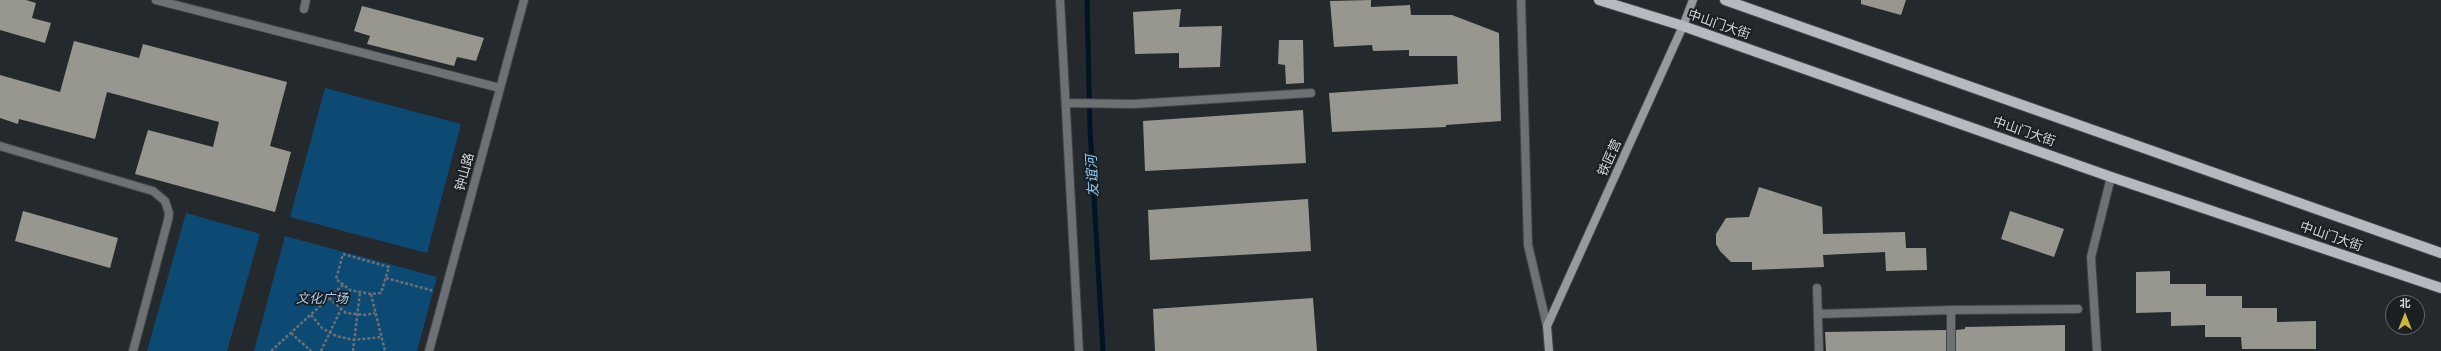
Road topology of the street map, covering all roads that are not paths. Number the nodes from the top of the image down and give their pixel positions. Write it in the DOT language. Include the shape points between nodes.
graph roads {
  1 [pos="156,0"];
  2 [pos="306,0"];
  3 [pos="524,0"];
  4 [pos="1060,0"];
  5 [pos="1521,0"];
  6 [pos="1599,0"];
  7 [pos="1693,0"];
  8 [pos="1724,0"];
  9 [pos="304,9"];
  10 [pos="1683,26"];
  11 [pos="500,88"];
  12 [pos="1311,93"];
  13 [pos="1066,103"];
  14 [pos="0,146"];
  15 [pos="2111,177"];
  16 [pos="2441,253"];
  17 [pos="1817,288"];
  18 [pos="2441,288"];
  19 [pos="1951,310"];
  20 [pos="2078,310"];
  21 [pos="1818,314"];
  22 [pos="1547,326"];
  23 [pos="133,351"];
  24 [pos="429,351"];
  25 [pos="1079,351"];
  26 [pos="1549,351"];
  27 [pos="1819,351"];
  28 [pos="1951,351"];
  29 [pos="2097,351"];
  1 -- 11 [label="street"];
  2 -- 9 [label="street"];
  3 -- 11 [label="street, 钟山路"];
  4 -- 13 [label="street"];
  5 -- 22 [label="street" via="1528,245"];
  6 -- 10 [label="main road, 中山门大街"];
  7 -- 10 [label="street, 铁匠营"];
  8 -- 16 [label="main road, 中山门大街"];
  10 -- 15 [label="main road, 中山门大街"];
  10 -- 22 [label="street, 铁匠营"];
  11 -- 24 [label="street, 钟山路"];
  12 -- 13 [label="street" via="1133,104"];
  13 -- 25 [label="street"];
  14 -- 23 [label="street" via="153,191 165,201 169,213 168,220"];
  15 -- 18 [label="main road, 中山门大街"];
  15 -- 29 [label="street" via="2091,257"];
  17 -- 21 [label="street"];
  19 -- 20 [label="street"];
  19 -- 21 [label="street"];
  19 -- 28 [label="street"];
  21 -- 27 [label="street"];
  22 -- 26 [label="street"];
}
